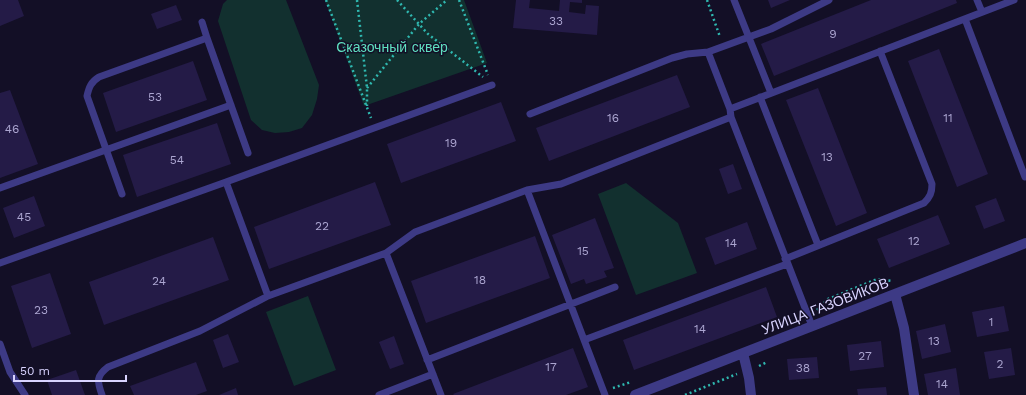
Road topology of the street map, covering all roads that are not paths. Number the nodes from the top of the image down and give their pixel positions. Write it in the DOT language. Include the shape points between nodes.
graph roads {
  1 [pos="734,0"];
  2 [pos="977,0"];
  3 [pos="1014,0"];
  4 [pos="825,1"];
  5 [pos="982,12"];
  6 [pos="965,19"];
  7 [pos="202,22"];
  8 [pos="749,37"];
  9 [pos="207,38"];
  10 [pos="880,51"];
  11 [pos="708,52"];
  12 [pos="492,85"];
  13 [pos="771,93"];
  14 [pos="760,97"];
  15 [pos="231,105"];
  16 [pos="730,109"];
  17 [pos="530,114"];
  18 [pos="731,117"];
  19 [pos="106,150"];
  20 [pos="248,153"];
  21 [pos="1025,178"];
  22 [pos="226,182"];
  23 [pos="0,188"];
  24 [pos="527,190"];
  25 [pos="122,194"];
  26 [pos="1026,243"];
  27 [pos="818,245"];
  28 [pos="386,253"];
  29 [pos="786,262"];
  30 [pos="0,263"];
  31 [pos="615,287"];
  32 [pos="895,294"];
  33 [pos="268,296"];
  34 [pos="570,304"];
  35 [pos="812,326"];
  36 [pos="584,340"];
  37 [pos="0,344"];
  38 [pos="743,353"];
  39 [pos="427,360"];
  40 [pos="433,374"];
  41 [pos="25,395"];
  42 [pos="102,395"];
  43 [pos="379,395"];
  44 [pos="441,395"];
  45 [pos="605,395"];
  46 [pos="635,395"];
  47 [pos="751,395"];
  48 [pos="914,395"];
  1 -- 8 [label="lane"];
  2 -- 5 [label="lane"];
  3 -- 5 [label="lane"];
  4 -- 8 [label="lane" via="771,29"];
  5 -- 6 [label="lane"];
  6 -- 10 [label="lane"];
  6 -- 21 [label="lane"];
  7 -- 9 [label="lane"];
  8 -- 11 [label="lane"];
  8 -- 13 [label="lane"];
  9 -- 15 [label="lane"];
  9 -- 19 [label="lane" via="99,77 92,82 87,96"];
  10 -- 13 [label="lane"];
  10 -- 27 [label="lane" via="932,184 932,192 924,203"];
  11 -- 16 [label="lane"];
  11 -- 17 [label="lane" via="672,58"];
  12 -- 22 [label="lane"];
  13 -- 14 [label="lane"];
  14 -- 16 [label="lane"];
  14 -- 27 [label="lane"];
  15 -- 19 [label="lane"];
  15 -- 20 [label="lane"];
  16 -- 18 [label="lane"];
  18 -- 24 [label="lane" via="561,184"];
  18 -- 29 [label="lane"];
  19 -- 23 [label="lane"];
  19 -- 25 [label="lane"];
  22 -- 30 [label="lane"];
  22 -- 33 [label="lane"];
  24 -- 28 [label="lane" via="415,232"];
  24 -- 34 [label="lane"];
  26 -- 32 [label="street, УЛИЦА ГАЗОВИКОВ"];
  27 -- 29 [label="lane"];
  28 -- 33 [label="lane"];
  28 -- 39 [label="lane"];
  29 -- 35 [label="lane"];
  29 -- 36 [label="lane"];
  31 -- 34 [label="lane"];
  32 -- 35 [label="street, УЛИЦА ГАЗОВИКОВ"];
  32 -- 48 [label="street" via="904,328"];
  33 -- 42 [label="lane" via="200,332 108,367 100,373 98,380"];
  34 -- 36 [label="lane"];
  34 -- 39 [label="lane"];
  35 -- 38 [label="street, УЛИЦА ГАЗОВИКОВ"];
  36 -- 45 [label="lane"];
  37 -- 41 [label="lane" via="10,372"];
  38 -- 46 [label="street, УЛИЦА ГАЗОВИКОВ"];
  38 -- 47 [label="street" via="750,378"];
  39 -- 40 [label="lane"];
  40 -- 43 [label="lane"];
  40 -- 44 [label="lane"];
}
